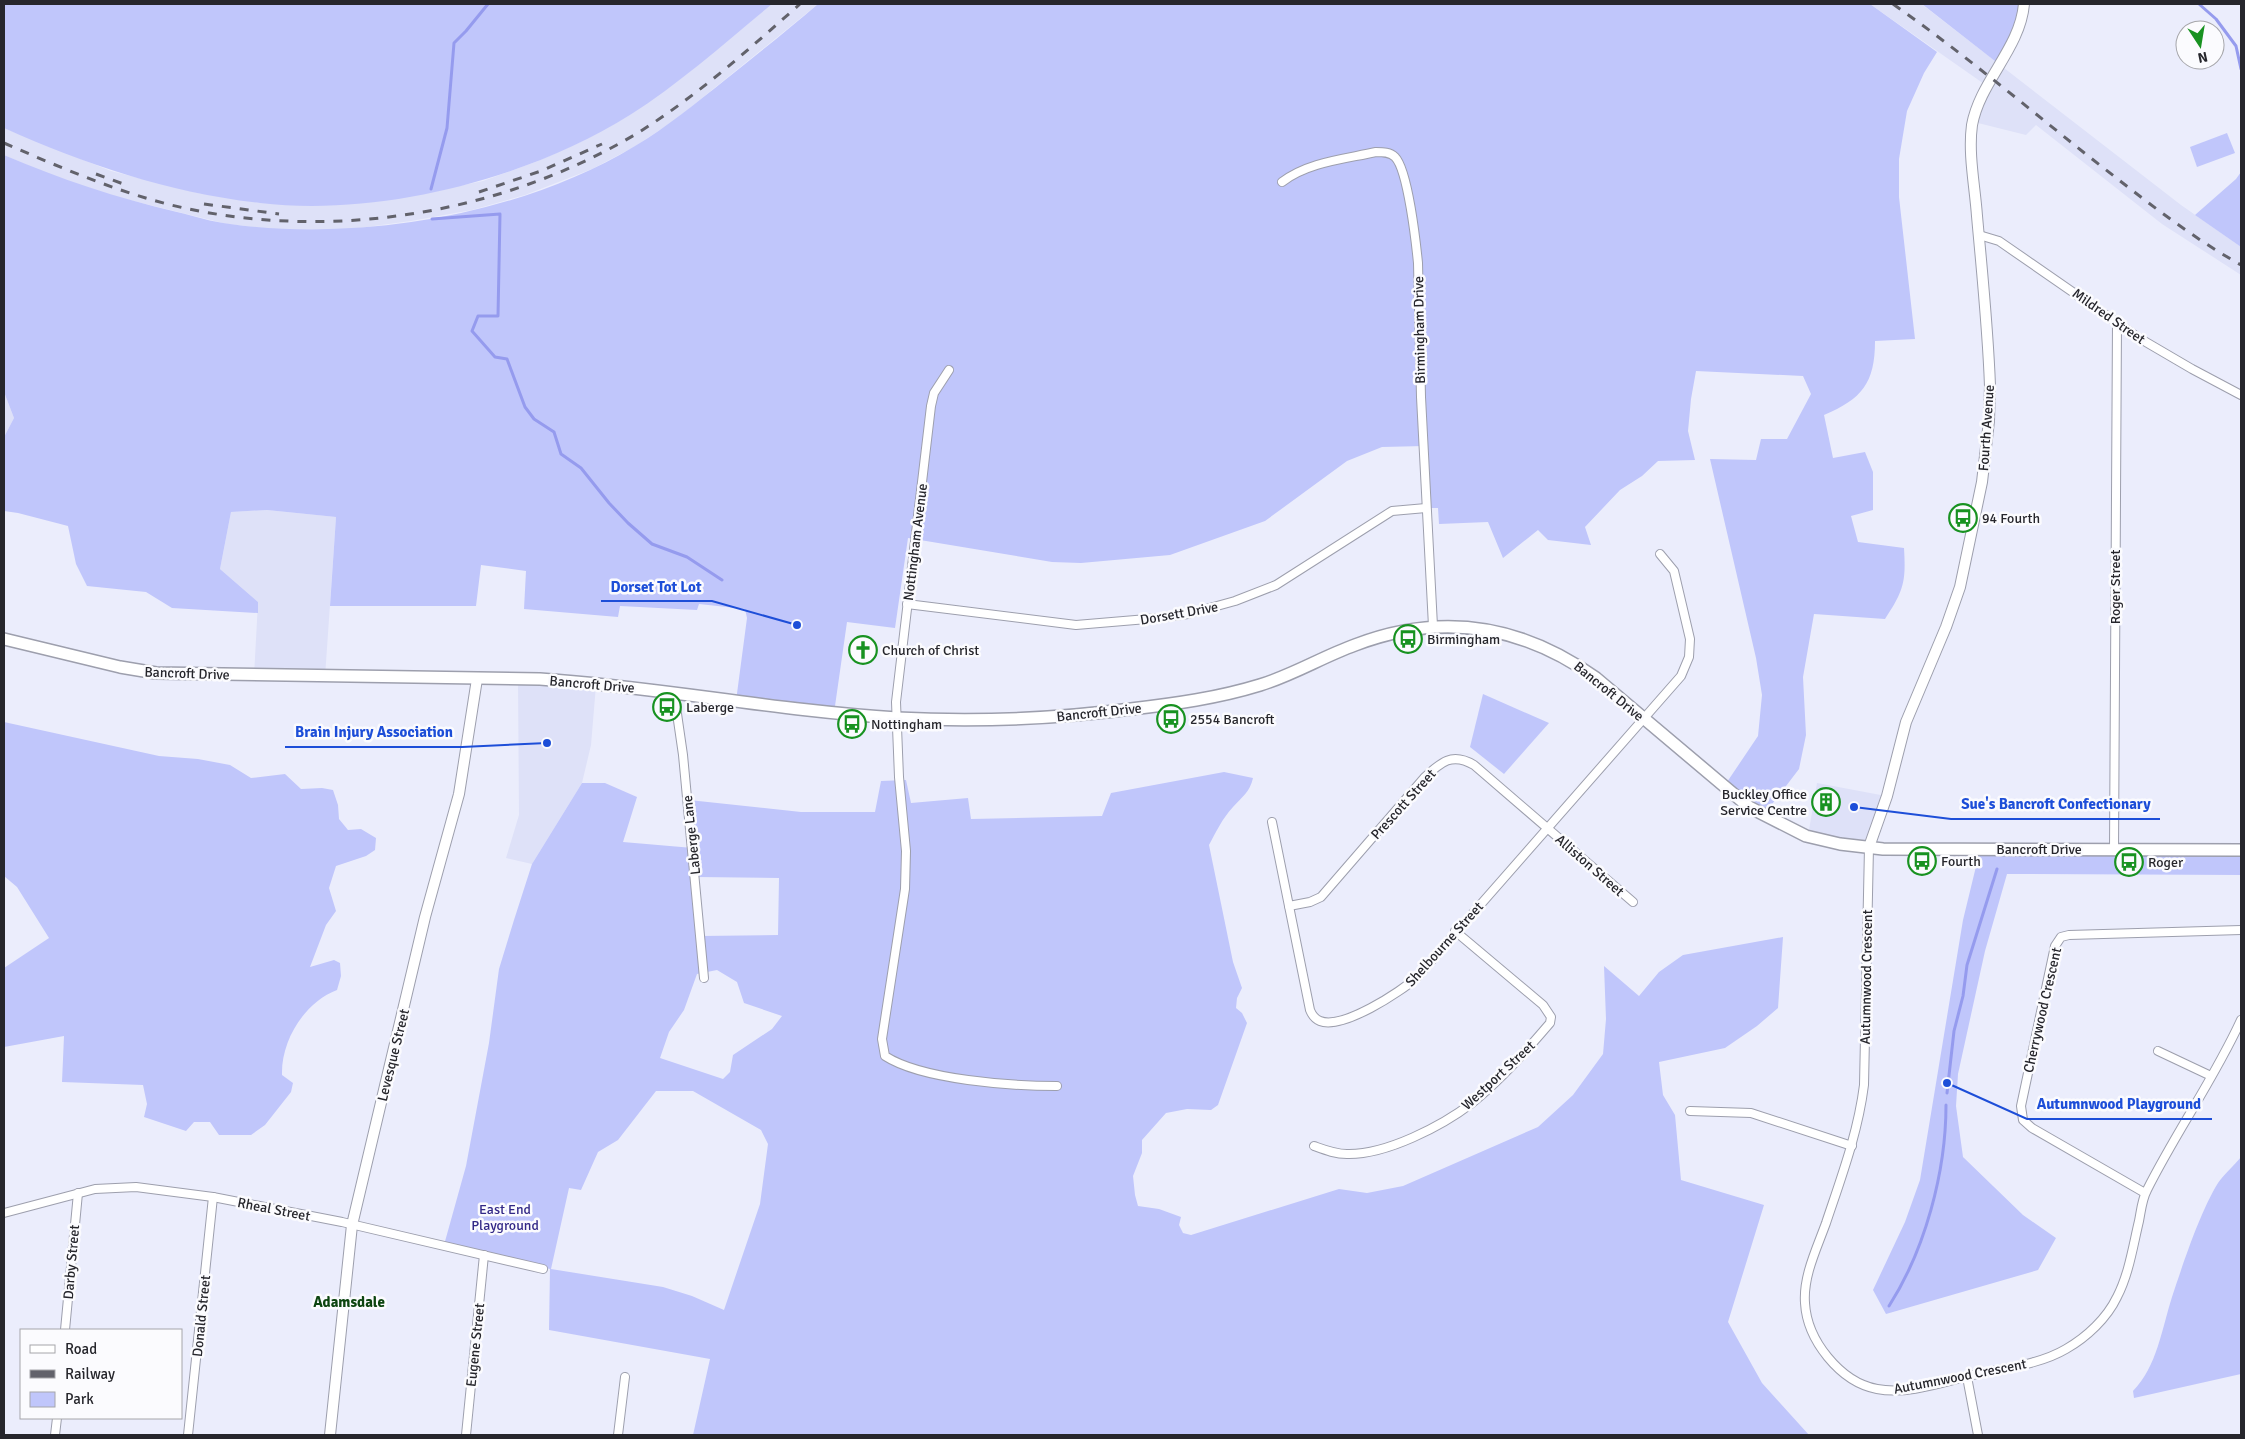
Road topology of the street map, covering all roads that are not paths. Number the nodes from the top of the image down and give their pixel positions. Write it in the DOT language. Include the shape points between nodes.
graph roads {
  1 [pos="2024,4"];
  2 [pos="1282,182"];
  3 [pos="1979,235"];
  4 [pos="2117,323"];
  5 [pos="949,370"];
  6 [pos="2241,395"];
  7 [pos="1426,508"];
  8 [pos="1660,554"];
  9 [pos="907,604"];
  10 [pos="1433,626"];
  11 [pos="4,639"];
  12 [pos="477,679"];
  13 [pos="674,693"];
  14 [pos="896,718"];
  15 [pos="1643,719"];
  16 [pos="1272,822"];
  17 [pos="1546,828"];
  18 [pos="1869,847"];
  19 [pos="2114,850"];
  20 [pos="2241,850"];
  21 [pos="1633,902"];
  22 [pos="1289,906"];
  23 [pos="2241,930"];
  24 [pos="1455,931"];
  25 [pos="704,978"];
  26 [pos="2241,1020"];
  27 [pos="2158,1051"];
  28 [pos="2211,1076"];
  29 [pos="1057,1086"];
  30 [pos="1690,1112"];
  31 [pos="1314,1146"];
  32 [pos="1852,1146"];
  33 [pos="78,1193"];
  34 [pos="2145,1193"];
  35 [pos="213,1197"];
  36 [pos="4,1213"];
  37 [pos="352,1225"];
  38 [pos="484,1255"];
  39 [pos="542,1268"];
  40 [pos="65,1329"];
  41 [pos="1966,1376"];
  42 [pos="625,1377"];
  43 [pos="57,1419"];
  44 [pos="55,1435"];
  45 [pos="188,1435"];
  46 [pos="330,1435"];
  47 [pos="466,1435"];
  48 [pos="618,1435"];
  49 [pos="1978,1435"];
  1 -- 3 [label="street, Fourth Avenue" via="2012,42 1981,98 1974,118 1971,139"];
  2 -- 7 [label="street, Birmingham Drive" via="1294,172 1308,167 1376,152 1395,157 1402,168 1417,244"];
  3 -- 4 [label="street, Mildred Street" via="2000,241"];
  3 -- 18 [label="street, Fourth Avenue" via="1990,386 1981,490 1960,587 1906,722 1887,796"];
  4 -- 6 [label="street, Mildred Street" via="2192,370"];
  4 -- 19 [label="street, Roger Street"];
  5 -- 9 [label="street, Nottingham Avenue" via="934,393 930,406"];
  7 -- 9 [label="street, Dorsett Drive" via="1392,511 1276,585 1235,602 1188,614 1076,625"];
  7 -- 10 [label="street, Birmingham Drive"];
  8 -- 15 [label="street, Shelbourne Street" via="1674,571 1690,646 1689,657 1681,676"];
  9 -- 14 [label="street, Nottingham Avenue"];
  10 -- 14 [label="main road, Bancroft Drive" via="1381,635 1259,686 1197,699 1059,716"];
  10 -- 15 [label="main road, Bancroft Drive" via="1489,630 1545,647 1596,678"];
  11 -- 12 [label="main road, Bancroft Drive" via="156,673"];
  12 -- 13 [label="main road, Bancroft Drive" via="574,682"];
  12 -- 37 [label="street, Levesque Street" via="459,794 425,917"];
  13 -- 14 [label="main road, Bancroft Drive"];
  13 -- 25 [label="street, Laberge Lane"];
  14 -- 29 [label="street, Nottingham Avenue" via="906,851 905,889 882,1040 885,1056 898,1065 944,1075 991,1083"];
  15 -- 17 [label="street, Shelbourne Street"];
  15 -- 18 [label="main road, Bancroft Drive" via="1735,797 1764,816 1806,836"];
  16 -- 22 [label="street, Shelbourne Street"];
  17 -- 21 [label="street, Alliston Street"];
  17 -- 22 [label="street, Prescott Street" via="1474,765 1463,760 1448,760 1424,778 1321,897"];
  17 -- 24 [label="street, Shelbourne Street"];
  18 -- 19 [label="main road, Bancroft Drive"];
  18 -- 32 [label="street, Autumnwood Crescent" via="1864,1085"];
  19 -- 20 [label="main road, Bancroft Drive"];
  22 -- 24 [label="street, Shelbourne Street" via="1310,1010 1315,1018 1324,1022 1332,1023 1381,1003 1405,988"];
  23 -- 34 [label="street, Cherrywood Crescent" via="2069,935 2061,937 2055,946 2021,1106 2023,1120"];
  24 -- 31 [label="street, Westport Street" via="1543,1005 1551,1017 1550,1024 1502,1075 1449,1119 1394,1144 1360,1154 1330,1152"];
  26 -- 28 [label="street, Autumnwood Crescent"];
  27 -- 28 [label="street"];
  28 -- 34 [label="street, Autumnwood Crescent"];
  30 -- 32 [label="street" via="1751,1113"];
  32 -- 41 [label="street, Autumnwood Crescent" via="1806,1284 1806,1314 1813,1337 1849,1377 1870,1388 1907,1390"];
  33 -- 35 [label="street, Rheal Street" via="122,1186"];
  33 -- 36 [label="street, Rheal Street"];
  33 -- 40 [label="street, Darby Street"];
  34 -- 41 [label="street, Autumnwood Crescent" via="2124,1278 2117,1297 2102,1319 2075,1343 2050,1357"];
  35 -- 37 [label="street, Rheal Street"];
  35 -- 45 [label="street, Donald Street"];
  37 -- 38 [label="street, Rheal Street"];
  37 -- 46 [label="street, Levesque Street"];
  38 -- 39 [label="street, Rheal Street"];
  38 -- 47 [label="street, Eugene Street"];
  41 -- 49 [label="street"];
  42 -- 48 [label="street"];
  43 -- 44 [label="street"];
}
